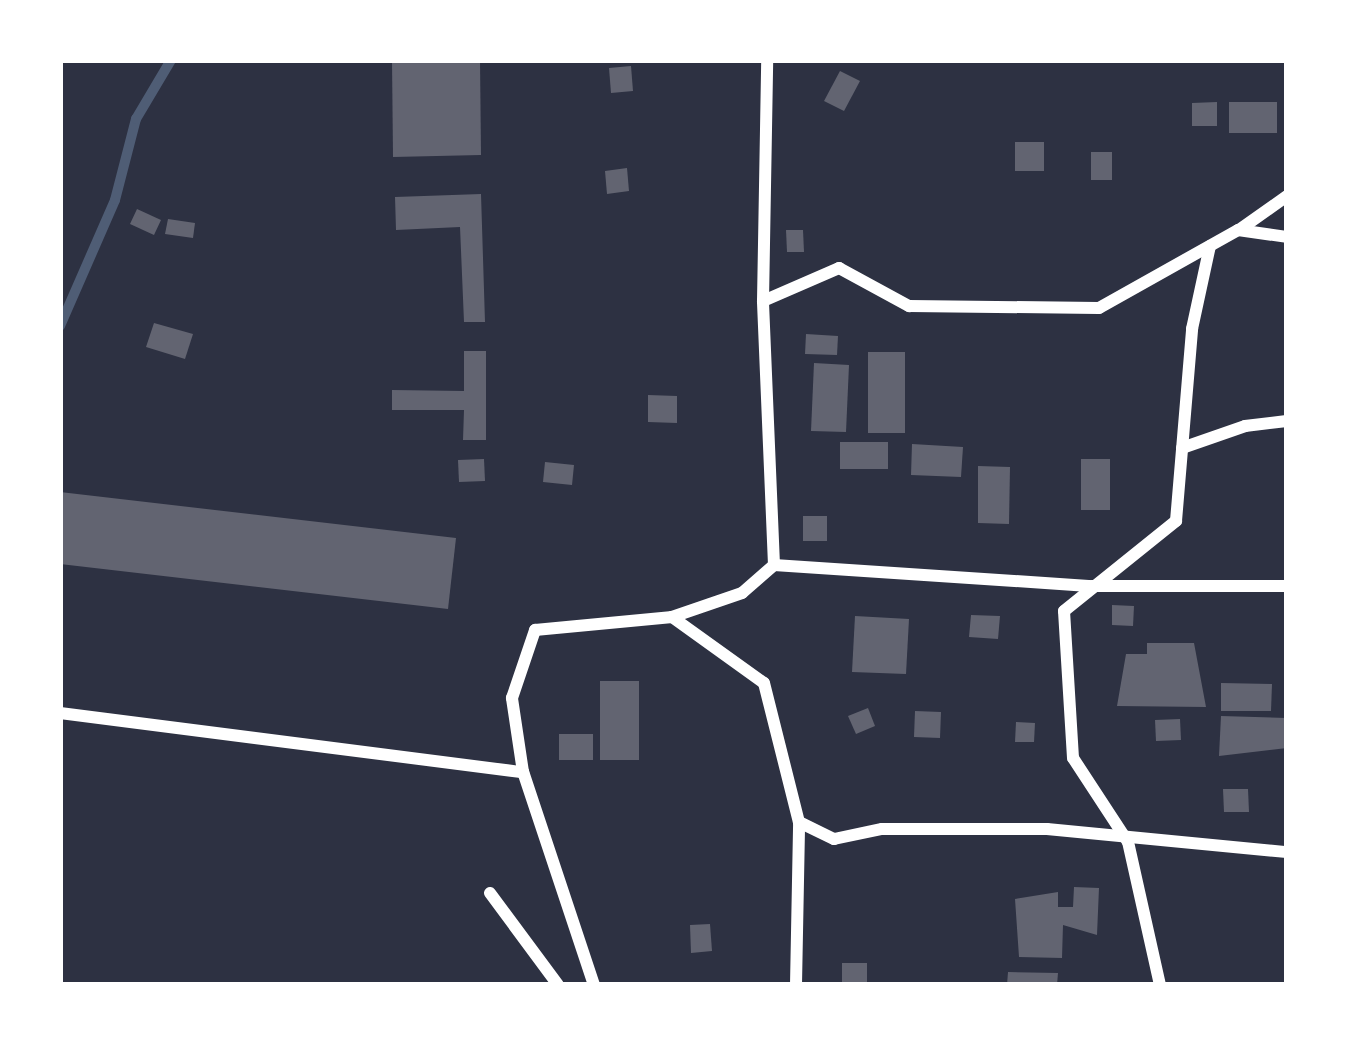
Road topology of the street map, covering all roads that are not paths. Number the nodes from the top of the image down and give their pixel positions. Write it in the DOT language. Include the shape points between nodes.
graph roads {
  1 [pos="767,60"];
  2 [pos="1287,196"];
  3 [pos="1238,230"];
  4 [pos="1287,237"];
  5 [pos="1210,246"];
  6 [pos="763,302"];
  7 [pos="1287,421"];
  8 [pos="1182,448"];
  9 [pos="774,566"];
  10 [pos="1093,586"];
  11 [pos="1287,586"];
  12 [pos="672,617"];
  13 [pos="60,713"];
  14 [pos="523,772"];
  15 [pos="799,822"];
  16 [pos="1128,842"];
  17 [pos="1287,852"];
  18 [pos="490,893"];
  19 [pos="558,985"];
  20 [pos="593,985"];
  21 [pos="796,985"];
  22 [pos="1160,985"];
  1 -- 6 [label="street"];
  2 -- 3 [label="street"];
  3 -- 4 [label="street"];
  3 -- 5 [label="street"];
  5 -- 6 [label="street" via="1099,308 909,306 839,268"];
  5 -- 8 [label="street" via="1192,328"];
  6 -- 9 [label="street"];
  7 -- 8 [label="street"];
  8 -- 10 [label="street" via="1175,521"];
  9 -- 10 [label="street"];
  9 -- 12 [label="street" via="742,593"];
  10 -- 11 [label="street"];
  10 -- 16 [label="street" via="1064,611 1073,758"];
  12 -- 14 [label="street" via="535,630 512,698"];
  12 -- 15 [label="street" via="764,683"];
  13 -- 14 [label="street"];
  14 -- 20 [label="street"];
  15 -- 16 [label="street" via="833,839 882,829 1047,829"];
  15 -- 21 [label="street"];
  16 -- 17 [label="street"];
  16 -- 22 [label="street"];
  18 -- 19 [label="street"];
}
